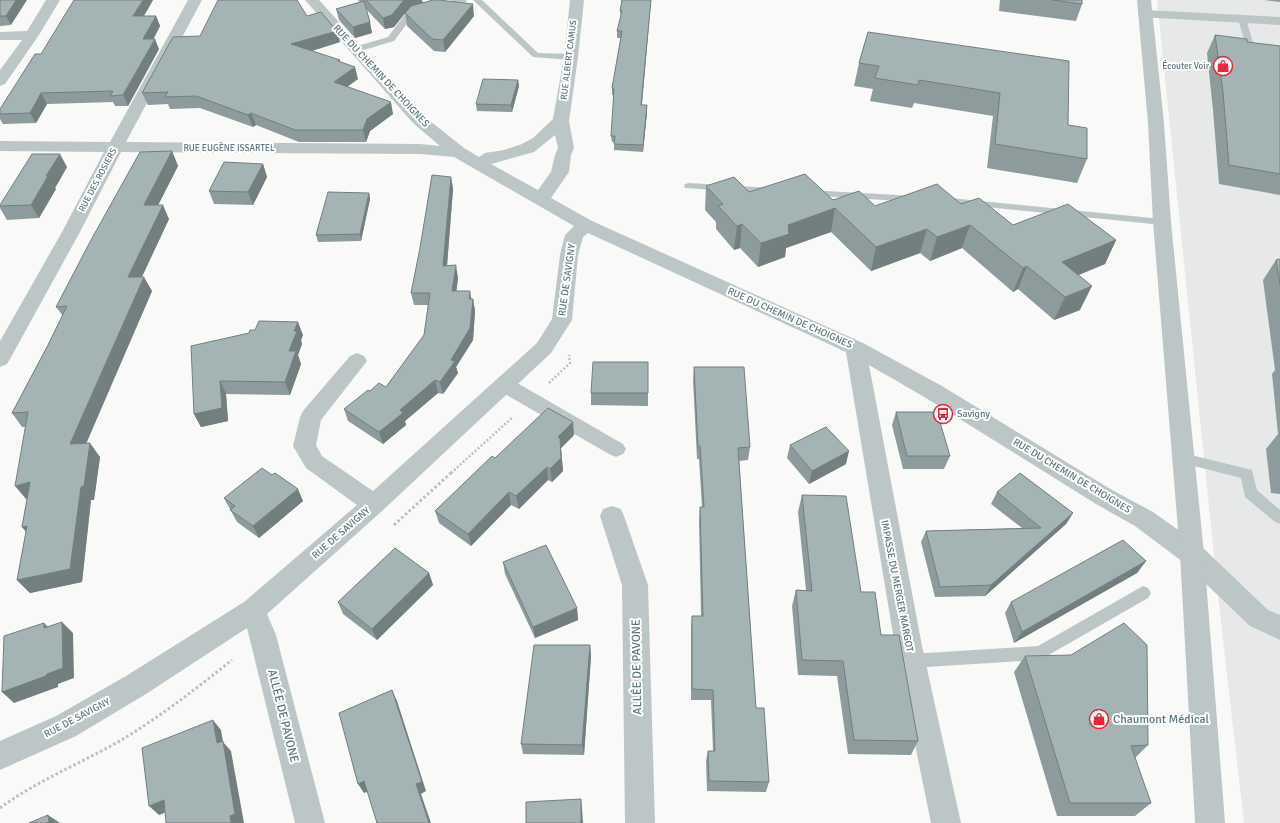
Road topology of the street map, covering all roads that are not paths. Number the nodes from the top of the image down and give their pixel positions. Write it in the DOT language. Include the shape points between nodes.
graph roads {
  1 [pos="53,0"];
  2 [pos="195,0"];
  3 [pos="312,0"];
  4 [pos="463,0"];
  5 [pos="477,0"];
  6 [pos="577,0"];
  7 [pos="1144,7"];
  8 [pos="1242,19"];
  9 [pos="1280,21"];
  10 [pos="32,35"];
  11 [pos="0,36"];
  12 [pos="356,49"];
  13 [pos="1251,50"];
  14 [pos="571,58"];
  15 [pos="0,81"];
  16 [pos="561,120"];
  17 [pos="0,146"];
  18 [pos="115,148"];
  19 [pos="528,148"];
  20 [pos="458,152"];
  21 [pos="562,155"];
  22 [pos="479,164"];
  23 [pos="689,186"];
  24 [pos="783,191"];
  25 [pos="799,192"];
  26 [pos="541,199"];
  27 [pos="1162,222"];
  28 [pos="586,225"];
  29 [pos="856,348"];
  30 [pos="0,359"];
  31 [pos="357,361"];
  32 [pos="506,385"];
  33 [pos="616,449"];
  34 [pos="1183,458"];
  35 [pos="374,504"];
  36 [pos="612,516"];
  37 [pos="1280,518"];
  38 [pos="1192,554"];
  39 [pos="1143,593"];
  40 [pos="253,610"];
  41 [pos="1280,628"];
  42 [pos="911,661"];
  43 [pos="0,756"];
  44 [pos="310,823"];
  45 [pos="640,823"];
  46 [pos="946,823"];
  47 [pos="1210,823"];
  1 -- 10 [label="street"];
  2 -- 18 [label="street, RUE DES ROSIERS"];
  3 -- 12 [label="street, RUE DU CHEMIN DE CHOIGNES"];
  4 -- 12 [label="lane" via="410,14 391,40"];
  5 -- 14 [label="lane" via="536,55"];
  6 -- 14 [label="street, RUE ALBERT CAMUS"];
  7 -- 8 [label="street"];
  7 -- 27 [label="street" via="1156,123"];
  8 -- 9 [label="street"];
  8 -- 13 [label="lane"];
  10 -- 11 [label="street"];
  10 -- 15 [label="street"];
  12 -- 20 [label="street, RUE DU CHEMIN DE CHOIGNES" via="420,120"];
  14 -- 16 [label="street, RUE ALBERT CAMUS"];
  16 -- 19 [label="street"];
  16 -- 21 [label="street, RUE ALBERT CAMUS" via="566,148"];
  17 -- 18 [label="street, RUE EUGÈNE ISSARTEL"];
  18 -- 20 [label="street, RUE EUGÈNE ISSARTEL" via="420,149"];
  18 -- 30 [label="street, RUE DES ROSIERS"];
  19 -- 21 [label="street" via="549,149"];
  19 -- 22 [label="street" via="491,157"];
  20 -- 22 [label="street, RUE DU CHEMIN DE CHOIGNES"];
  21 -- 26 [label="street, RUE ALBERT CAMUS" via="560,172"];
  22 -- 26 [label="street, RUE DU CHEMIN DE CHOIGNES"];
  23 -- 24 [label="lane"];
  25 -- 27 [label="lane" via="928,200"];
  26 -- 28 [label="street, RUE DU CHEMIN DE CHOIGNES"];
  27 -- 34 [label="street"];
  28 -- 29 [label="street, RUE DU CHEMIN DE CHOIGNES"];
  28 -- 32 [label="street, RUE DE SAVIGNY" via="574,235 569,256 562,320 544,348"];
  29 -- 38 [label="street, RUE DU CHEMIN DE CHOIGNES" via="1144,519"];
  29 -- 42 [label="street, IMPASSE DU MERGER MARGOT" via="886,537"];
  31 -- 35 [label="street" via="311,417 304,446 314,462"];
  32 -- 33 [label="street"];
  32 -- 35 [label="street, RUE DE SAVIGNY"];
  34 -- 37 [label="lane" via="1247,474 1250,493"];
  34 -- 38 [label="street"];
  35 -- 40 [label="street, RUE DE SAVIGNY"];
  36 -- 45 [label="street, ALLÉE DE PAVONE" via="635,585"];
  38 -- 41 [label="street, RUE DU CHEMIN DE CHOIGNES" via="1258,618"];
  38 -- 47 [label="street"];
  39 -- 42 [label="lane" via="1040,653"];
  40 -- 43 [label="street, RUE DE SAVIGNY" via="136,685 66,726"];
  40 -- 44 [label="street, ALLÉE DE PAVONE" via="263,635"];
  42 -- 46 [label="street, IMPASSE DU MERGER MARGOT"];
}
